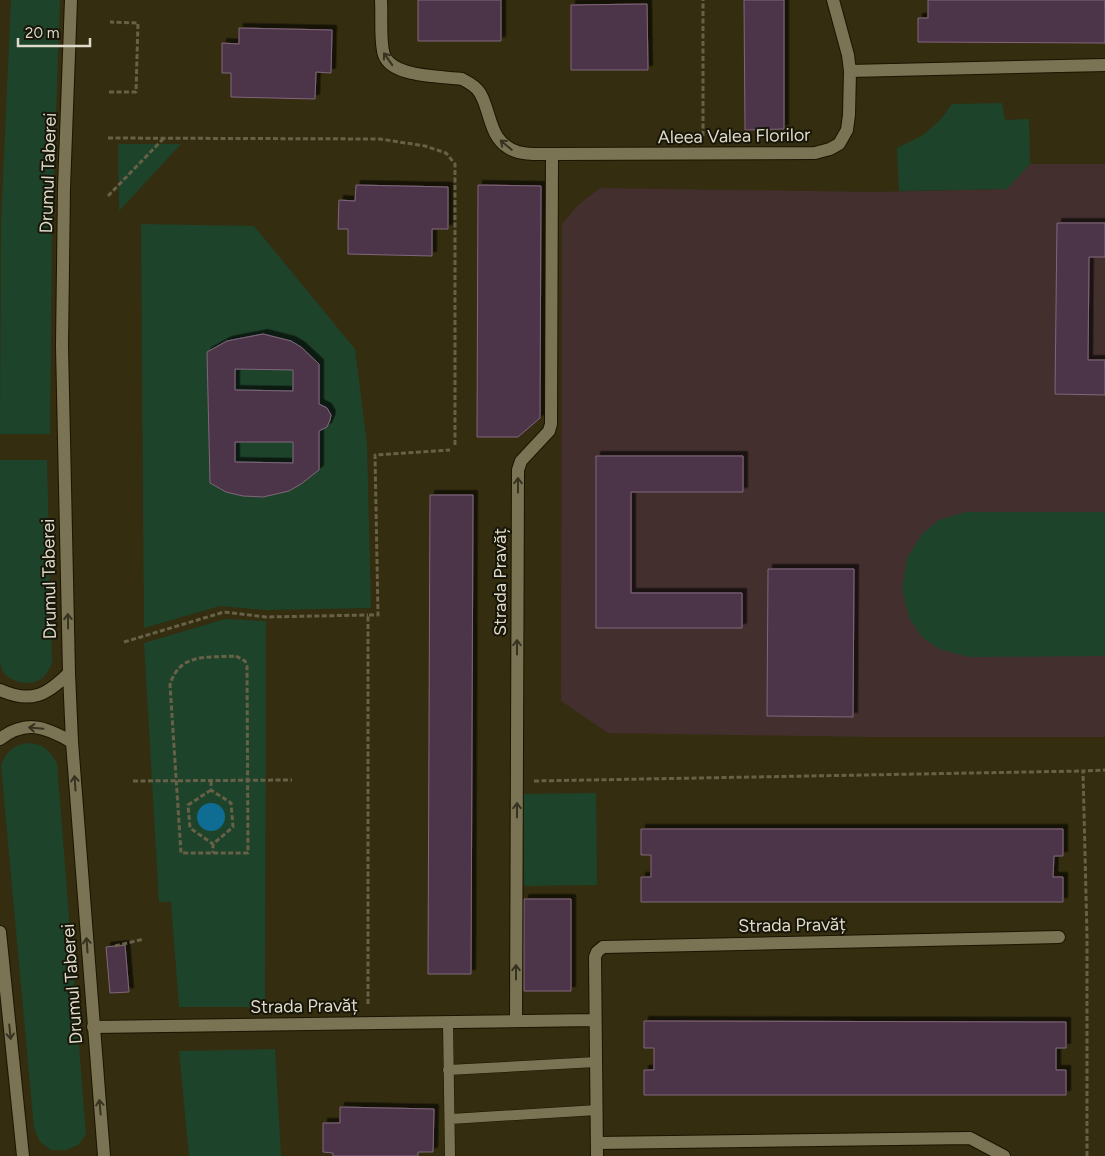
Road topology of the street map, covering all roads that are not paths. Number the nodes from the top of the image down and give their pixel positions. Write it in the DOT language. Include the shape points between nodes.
graph roads {
  1 [pos="71,0"];
  2 [pos="382,0"];
  3 [pos="833,0"];
  4 [pos="1105,65"];
  5 [pos="850,71"];
  6 [pos="552,154"];
  7 [pos="69,673"];
  8 [pos="0,690"];
  9 [pos="0,739"];
  10 [pos="72,742"];
  11 [pos="0,932"];
  12 [pos="1059,937"];
  13 [pos="596,1020"];
  14 [pos="516,1021"];
  15 [pos="448,1022"];
  16 [pos="93,1027"];
  17 [pos="596,1062"];
  18 [pos="448,1070"];
  19 [pos="597,1110"];
  20 [pos="451,1119"];
  21 [pos="597,1150"];
  22 [pos="23,1156"];
  23 [pos="104,1156"];
  24 [pos="450,1156"];
  25 [pos="1004,1156"];
  7 -- 1 [label="street, Drumul Taberei, one-way" via="62,346"];
  6 -- 2 [label="street, Aleea Valea Florilor, one-way" via="523,153 504,144 492,127 480,93 462,78 403,72 391,65 383,53"];
  3 -- 5 [label="street, Aleea Valea Florilor"];
  4 -- 5 [label="street"];
  5 -- 6 [label="street, Aleea Valea Florilor" via="847,130 839,144 830,149 815,153"];
  14 -- 6 [label="street, Strada Pravăț, one-way" via="518,470 521,461 551,424"];
  7 -- 8 [label="street" via="41,695 26,698"];
  7 -- 10 [label="street, Drumul Taberei"];
  10 -- 9 [label="street, one-way" via="42,727 14,730"];
  16 -- 10 [label="street, Drumul Taberei, one-way"];
  11 -- 22 [label="street, one-way"];
  12 -- 13 [label="street, Strada Pravăț" via="603,947 595,958"];
  13 -- 14 [label="street, Strada Pravăț"];
  13 -- 17 [label="street, Strada Pravăț"];
  14 -- 15 [label="street, Strada Pravăț"];
  15 -- 16 [label="street, Strada Pravăț"];
  15 -- 18 [label="lane"];
  23 -- 16 [label="street, Drumul Taberei, one-way"];
  17 -- 18 [label="lane"];
  17 -- 19 [label="street, Strada Pravăț"];
  18 -- 20 [label="lane"];
  19 -- 20 [label="lane"];
  19 -- 21 [label="street, Strada Pravăț"];
  20 -- 24 [label="lane"];
  21 -- 25 [label="street, Strada Pravăț" via="970,1138"];
}
